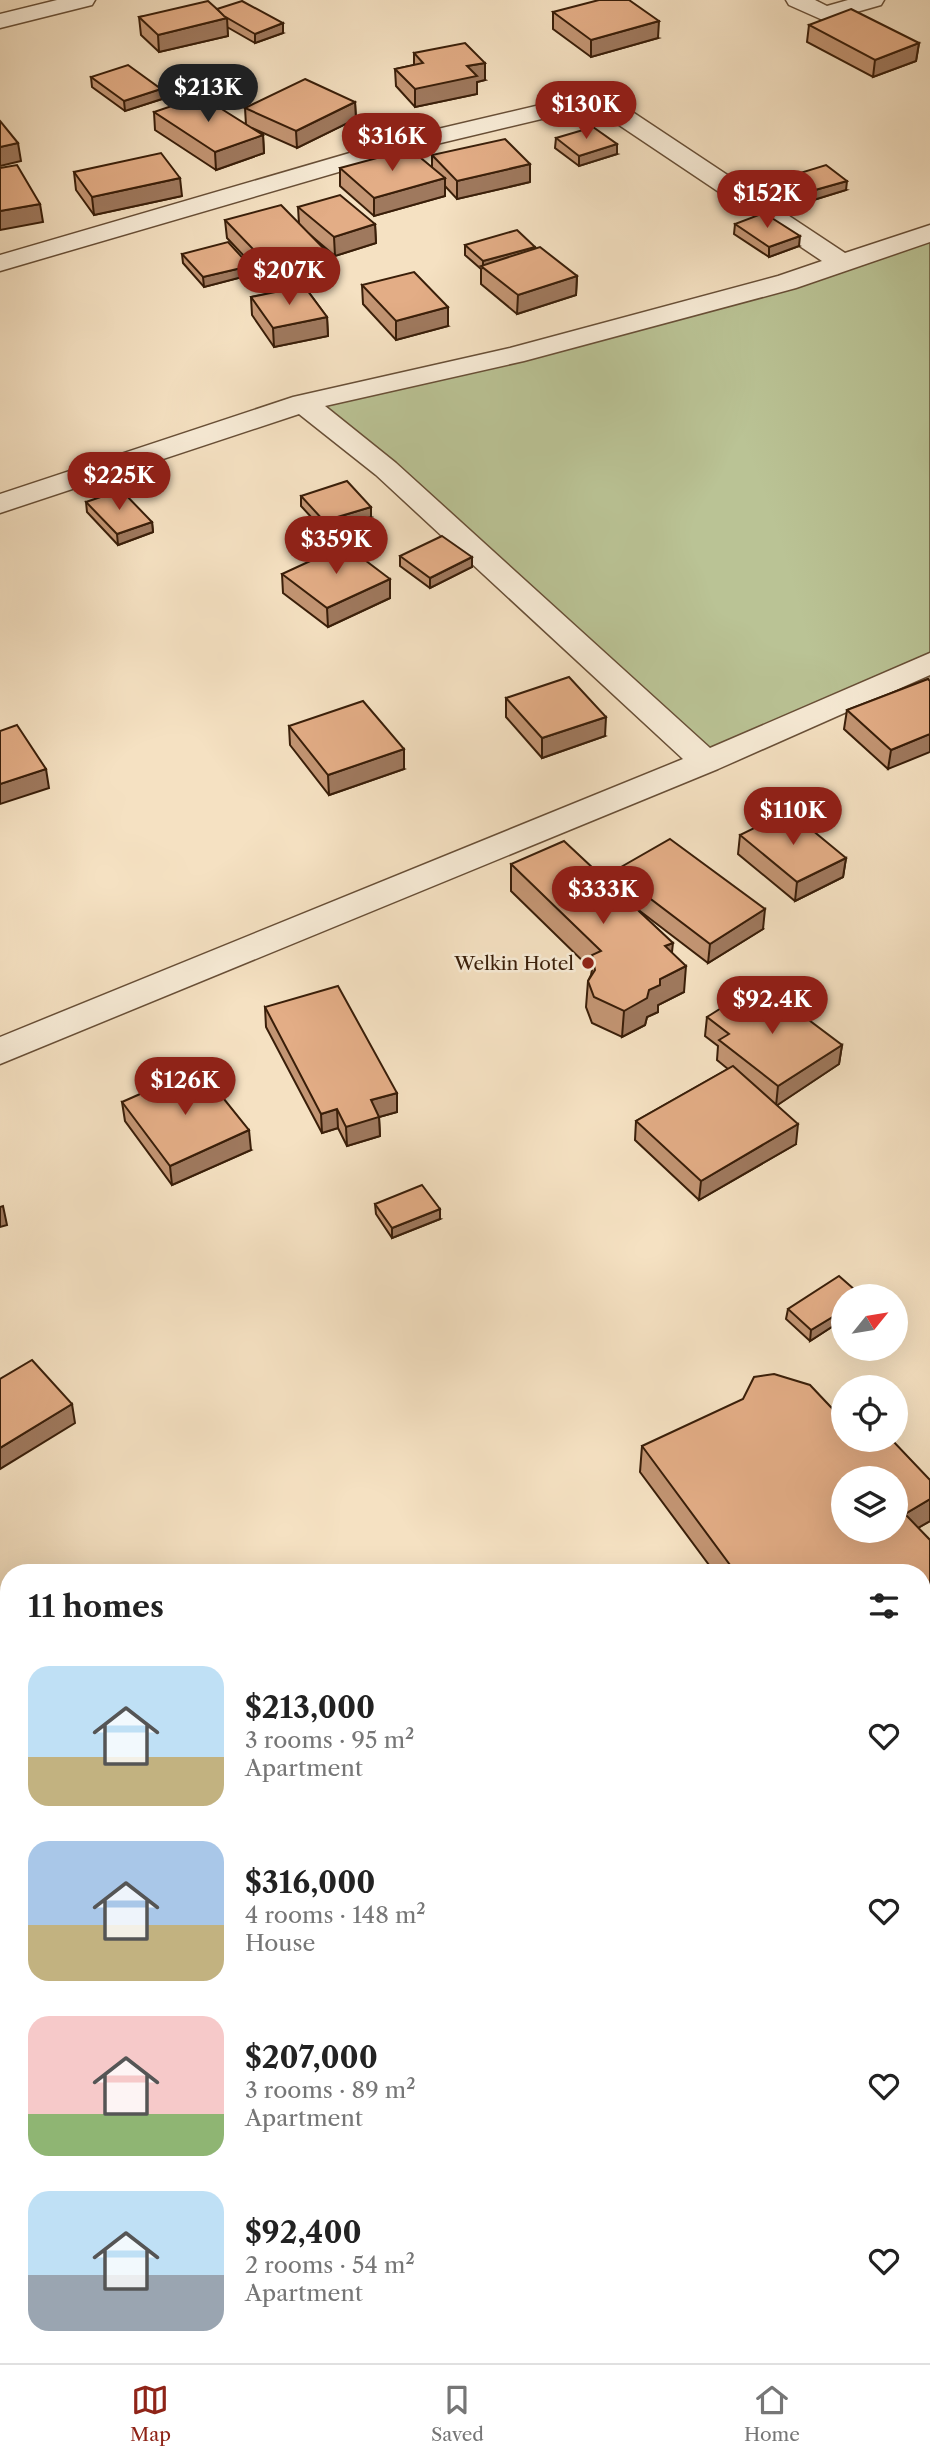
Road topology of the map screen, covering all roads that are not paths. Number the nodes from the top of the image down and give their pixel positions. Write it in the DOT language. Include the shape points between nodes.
graph roads {
  1 [pos="83,0"];
  2 [pos="797,0"];
  3 [pos="873,0"];
  4 [pos="0,21"];
  5 [pos="930,233"];
  6 [pos="0,263"];
  7 [pos="843,264"];
  8 [pos="303,403"];
  9 [pos="0,504"];
  10 [pos="930,663"];
  11 [pos="706,762"];
  12 [pos="0,1051"];
  1 -- 4 [label="street"];
  2 -- 3 [label="street" via="825,14"];
  5 -- 7 [label="street"];
  6 -- 7 [label="street" via="417,141 591,100"];
  7 -- 8 [label="street" via="514,355"];
  8 -- 9 [label="street"];
  8 -- 11 [label="street" via="386,469"];
  10 -- 11 [label="street"];
  11 -- 12 [label="street"];
}
